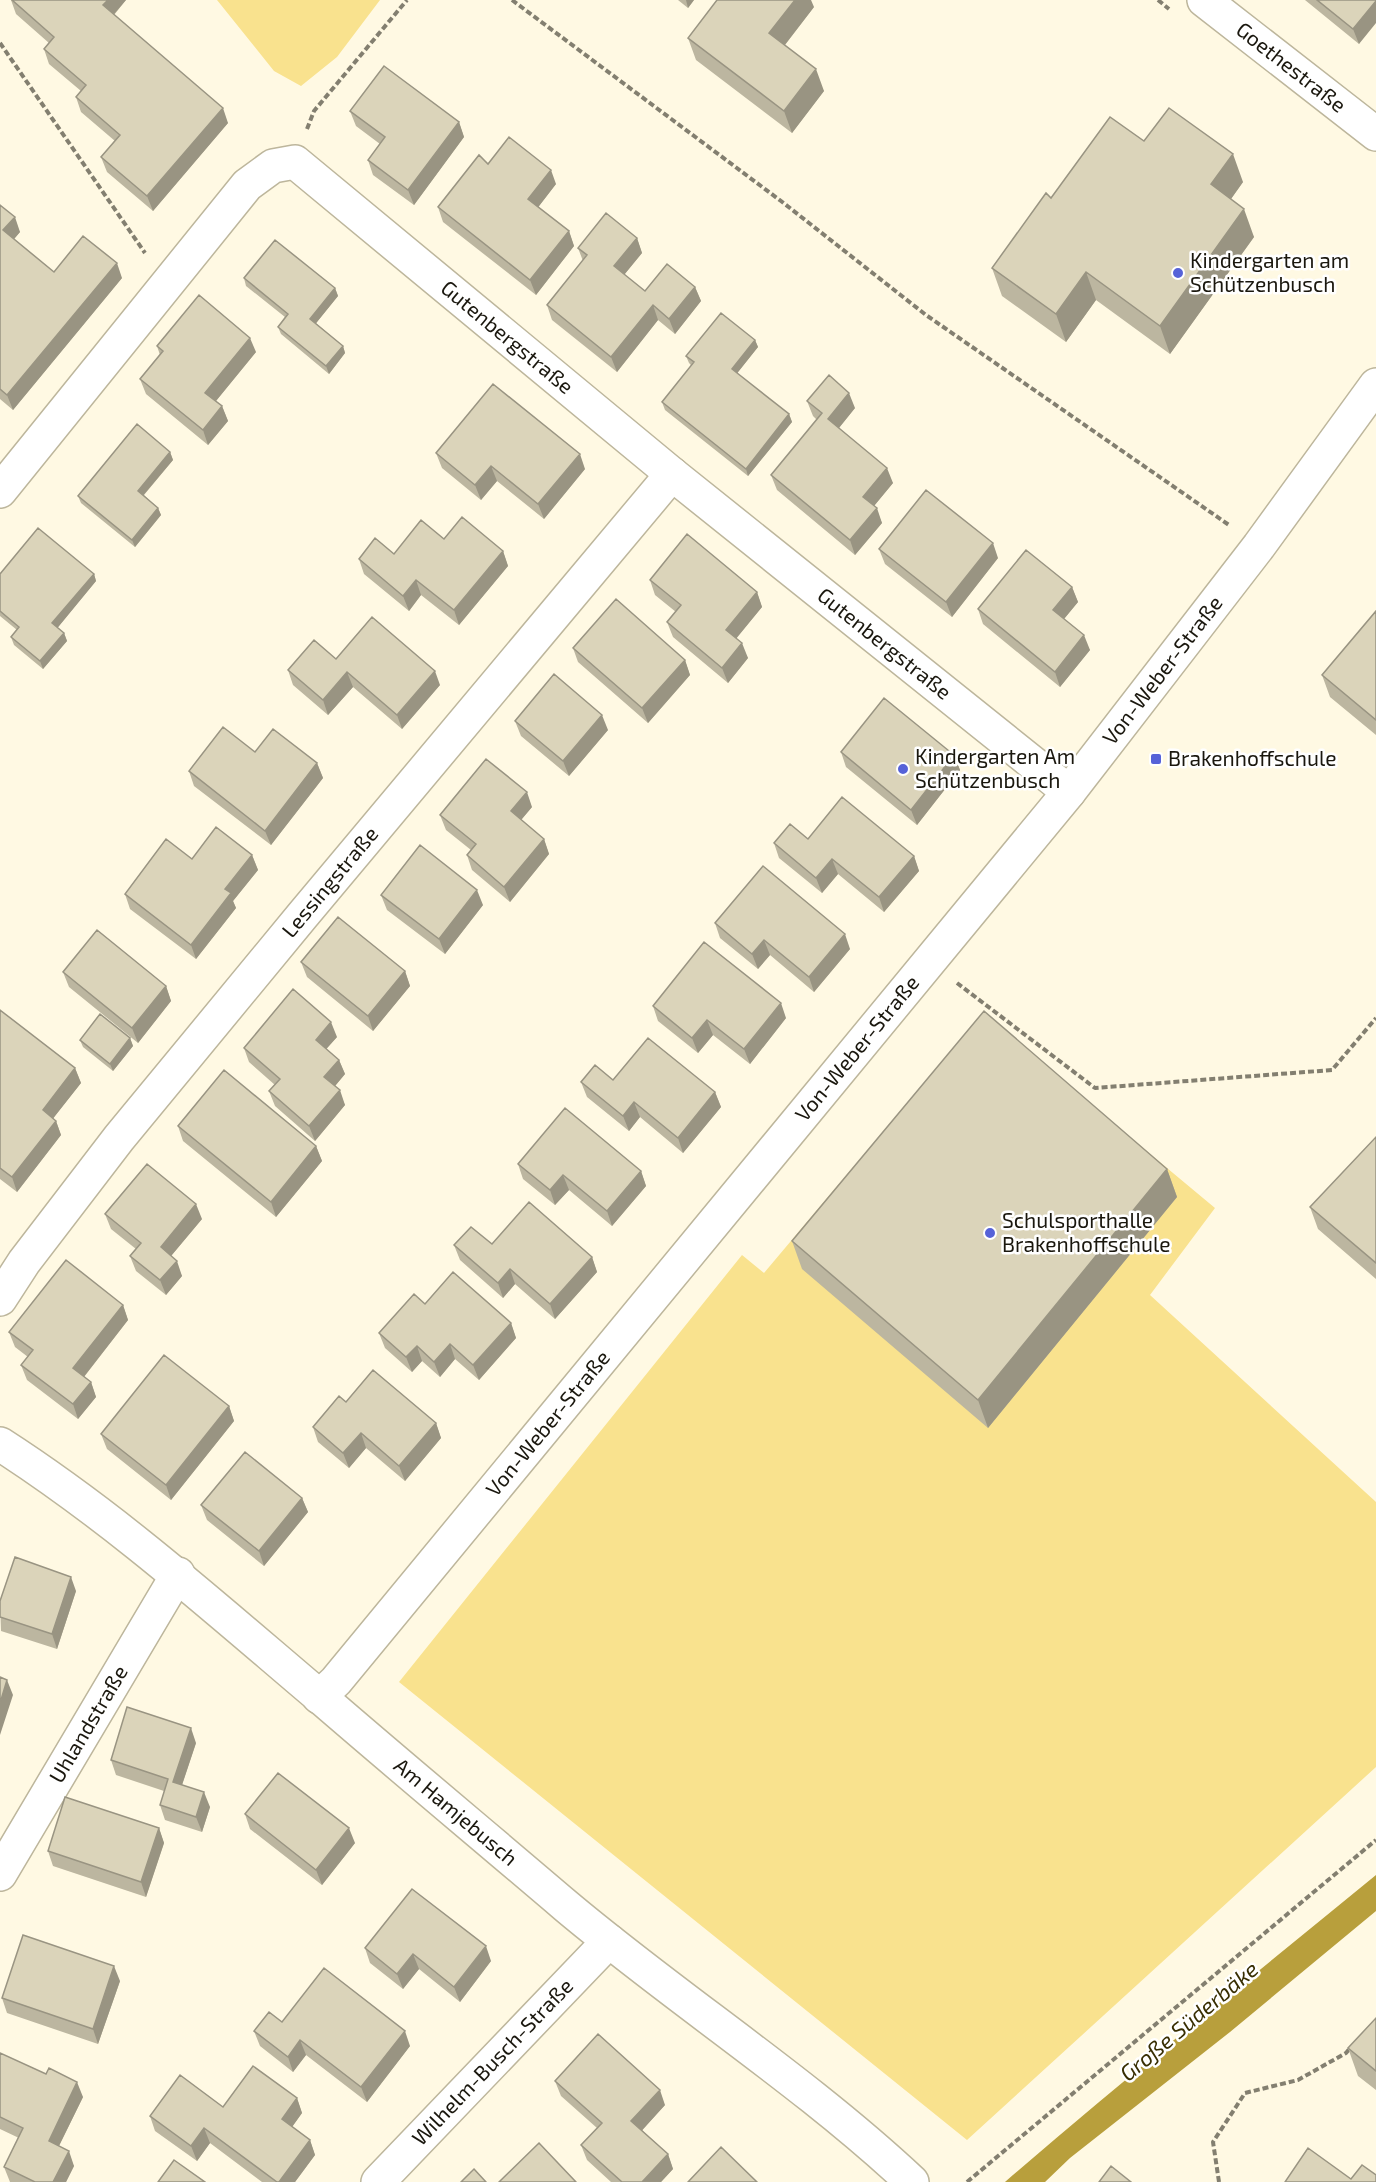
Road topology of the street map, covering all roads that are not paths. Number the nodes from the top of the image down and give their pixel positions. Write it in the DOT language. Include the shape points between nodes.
graph roads {
  1 [pos="1204,0"];
  2 [pos="1376,134"];
  3 [pos="1376,385"];
  4 [pos="672,474"];
  5 [pos="0,490"];
  6 [pos="1069,792"];
  7 [pos="0,1299"];
  8 [pos="0,1444"];
  9 [pos="178,1574"];
  10 [pos="319,1696"];
  11 [pos="0,1874"];
  12 [pos="609,1941"];
  13 [pos="378,2182"];
  14 [pos="912,2182"];
  1 -- 2 [label="street, Goethestraße"];
  3 -- 6 [label="street, Von-Weber-Straße" via="1259,546"];
  4 -- 5 [label="street, Gutenbergstraße" via="295,162 273,166 247,185"];
  4 -- 6 [label="street, Gutenbergstraße"];
  4 -- 7 [label="street, Lessingstraße" via="119,1138"];
  6 -- 10 [label="street, Von-Weber-Straße" via="336,1681"];
  8 -- 9 [label="street, Am Hamjebusch" via="51,1477"];
  9 -- 10 [label="street, Am Hamjebusch"];
  9 -- 11 [label="street, Uhlandstraße"];
  10 -- 12 [label="street, Am Hamjebusch"];
  12 -- 13 [label="street, Wilhelm-Busch-Straße"];
  12 -- 14 [label="street, Am Hamjebusch" via="868,2142"];
}
